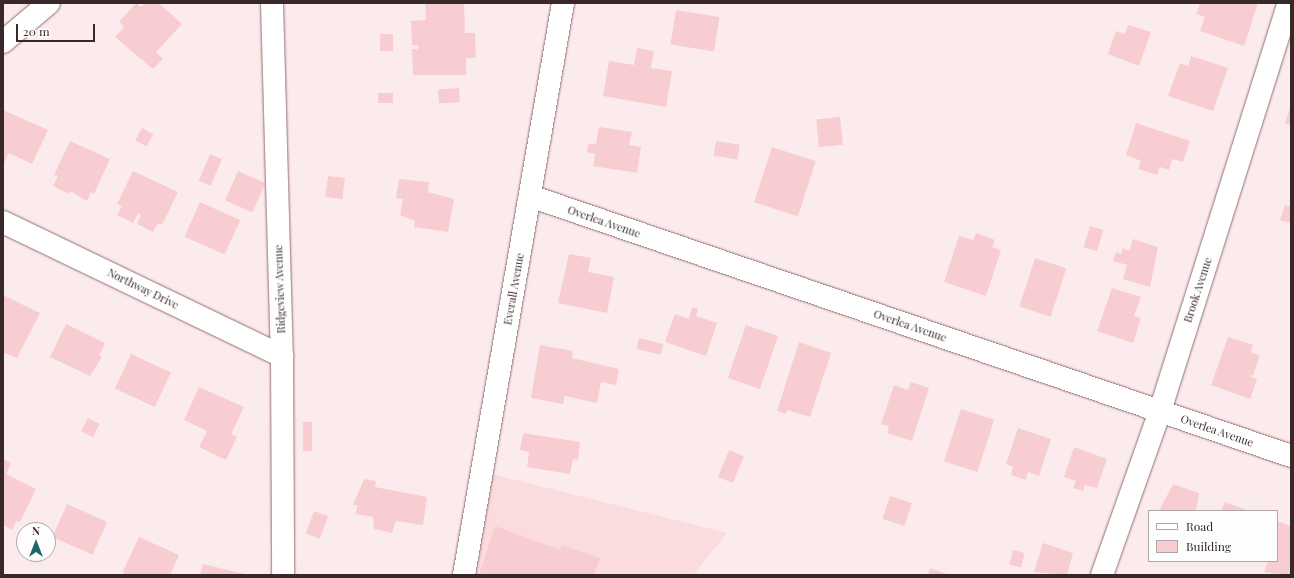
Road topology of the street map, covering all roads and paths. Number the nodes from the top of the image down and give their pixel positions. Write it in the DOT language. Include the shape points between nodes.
graph roads {
  1 [pos="49,3"];
  2 [pos="272,3"];
  3 [pos="563,3"];
  4 [pos="1289,3"];
  5 [pos="3,42"];
  6 [pos="530,196"];
  7 [pos="3,222"];
  8 [pos="282,356"];
  9 [pos="1160,411"];
  10 [pos="1291,456"];
  11 [pos="283,575"];
  12 [pos="464,575"];
  13 [pos="1102,575"];
  1 -- 5 [label="street"];
  2 -- 8 [label="street, Ridgeview Avenue"];
  3 -- 6 [label="street, Everall Avenue"];
  4 -- 9 [label="street, Brook Avenue"];
  6 -- 9 [label="street, Overlea Avenue"];
  6 -- 12 [label="street, Everall Avenue"];
  7 -- 8 [label="street, Northway Drive"];
  8 -- 11 [label="street, Ridgeview Avenue"];
  9 -- 10 [label="street, Overlea Avenue"];
  9 -- 13 [label="street, Brook Avenue"];
}
